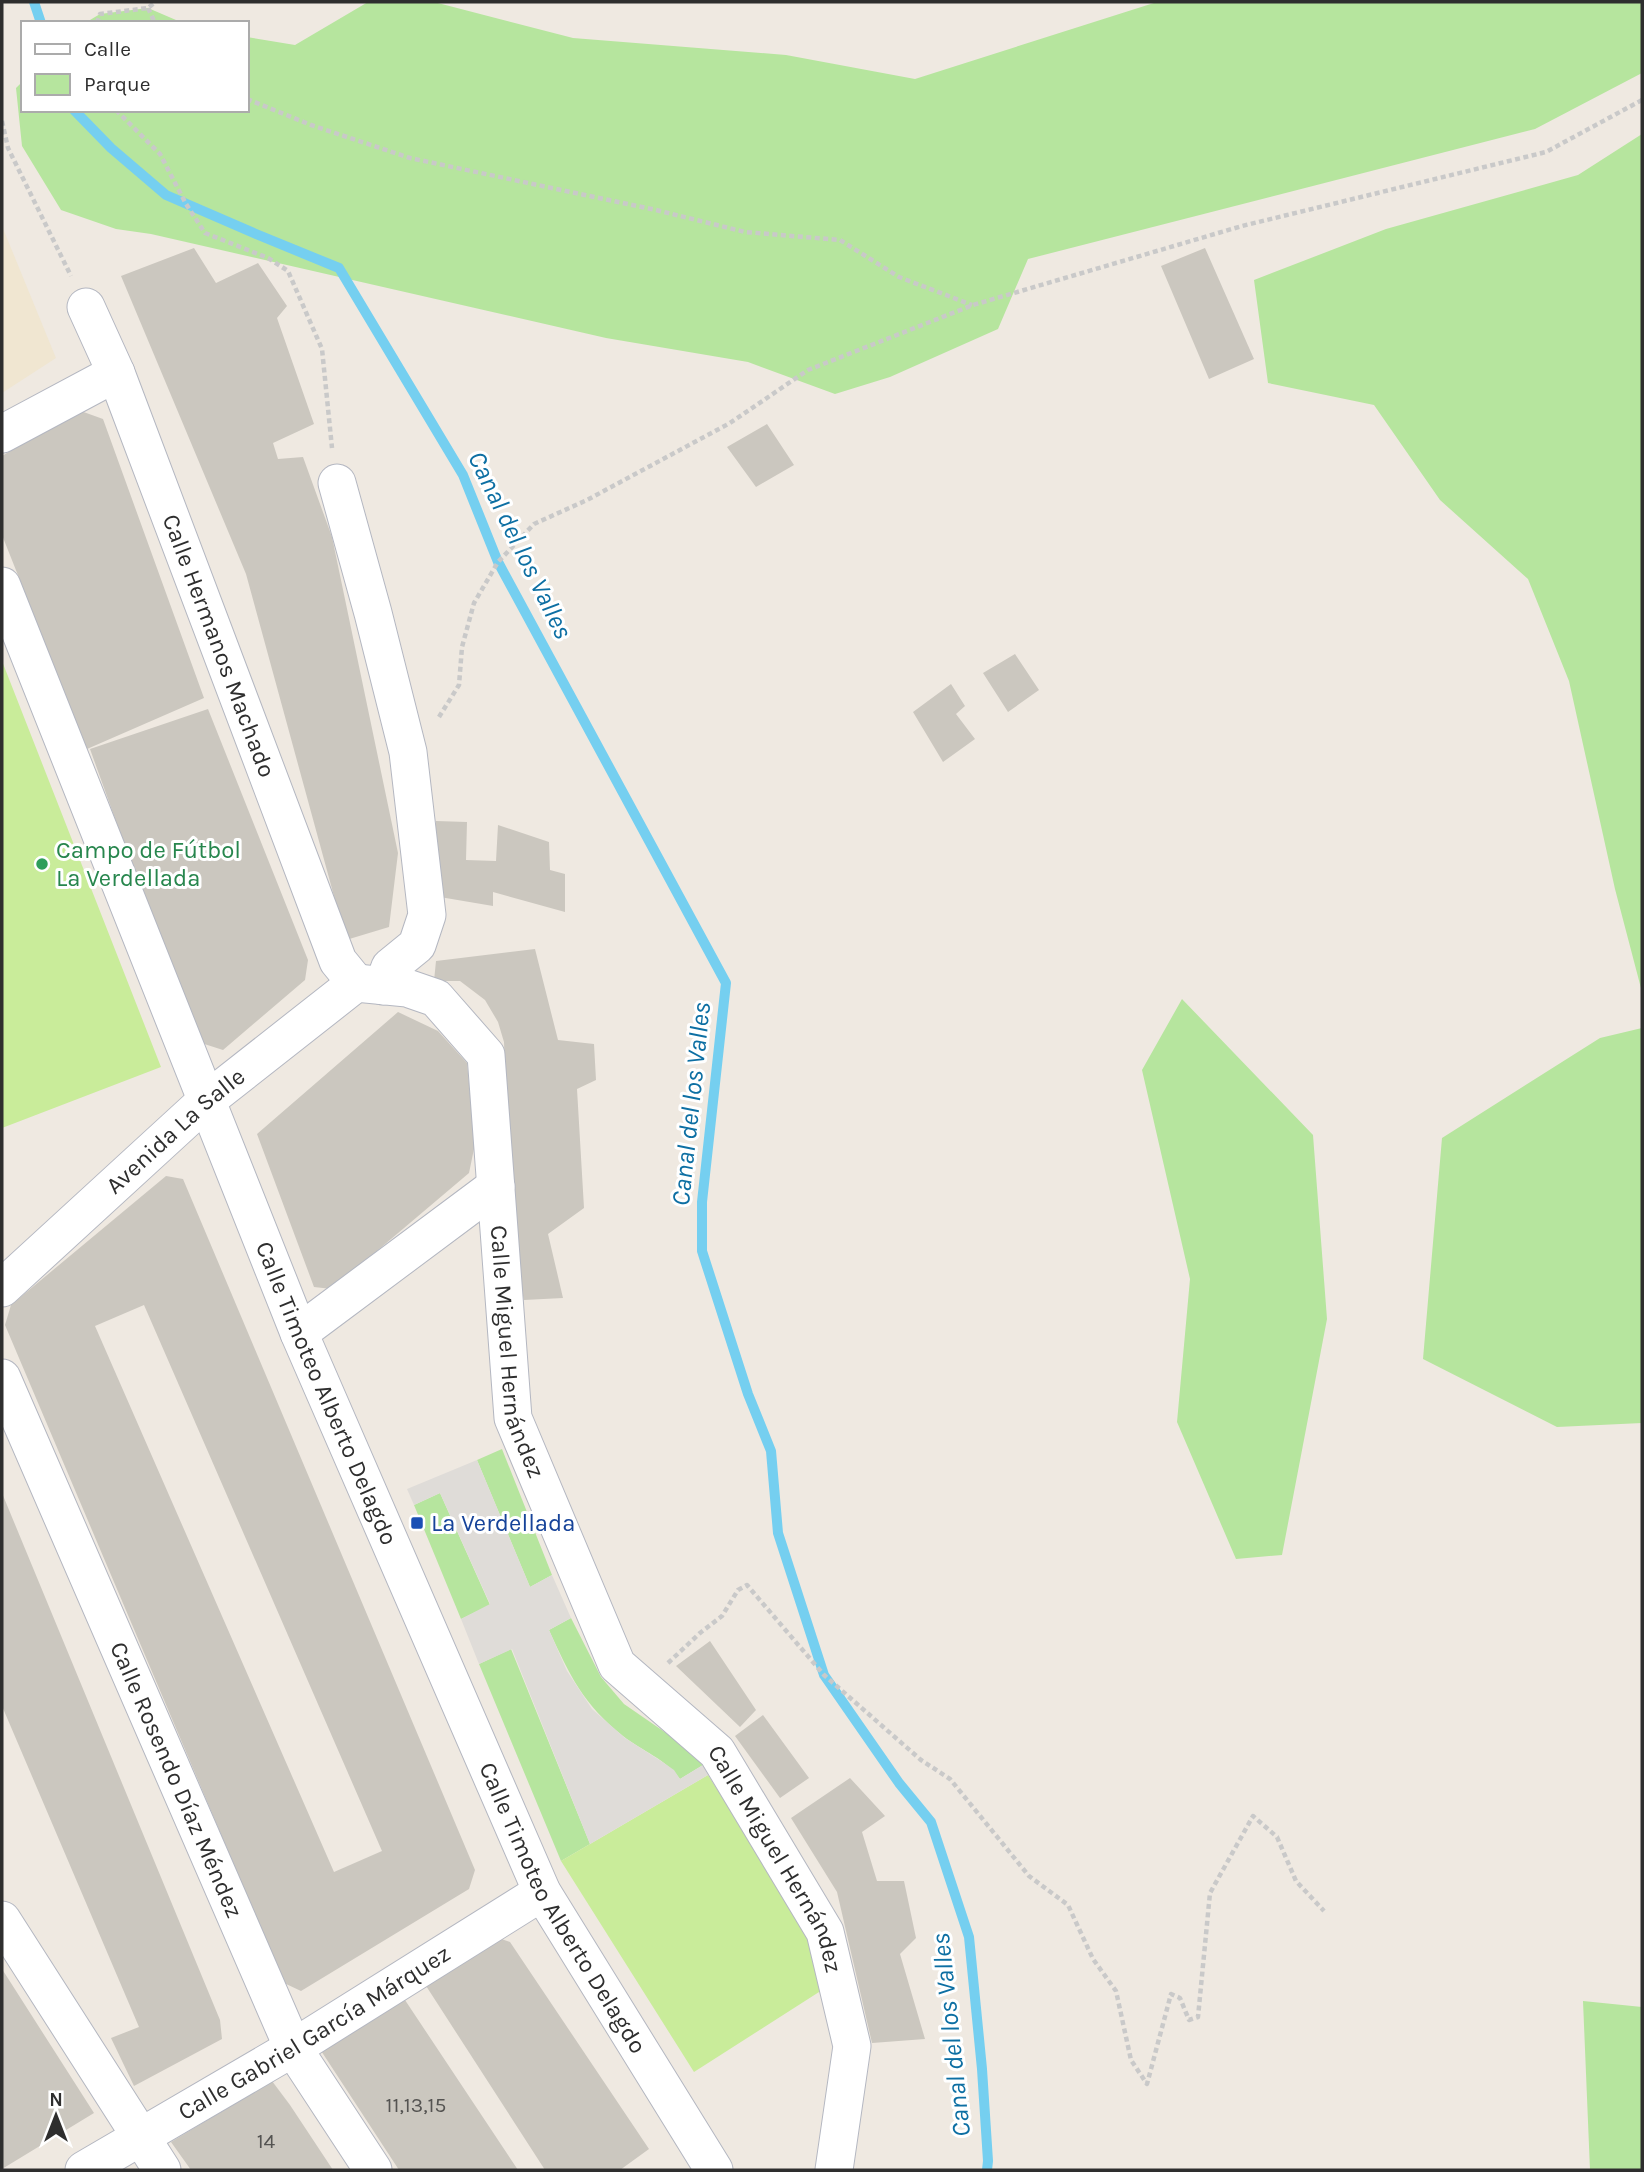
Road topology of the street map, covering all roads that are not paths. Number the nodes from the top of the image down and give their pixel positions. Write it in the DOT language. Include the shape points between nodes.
graph roads {
  1 [pos="86,307"];
  2 [pos="116,373"];
  3 [pos="2,434"];
  4 [pos="337,483"];
  5 [pos="2,586"];
  6 [pos="370,984"];
  7 [pos="206,1101"];
  8 [pos="496,1186"];
  9 [pos="2,1288"];
  10 [pos="299,1334"];
  11 [pos="2,1378"];
  12 [pos="542,1892"];
  13 [pos="2,1920"];
  14 [pos="293,2048"];
  15 [pos="142,2137"];
  16 [pos="84,2170"];
  17 [pos="162,2170"];
  18 [pos="373,2170"];
  19 [pos="714,2170"];
  20 [pos="834,2170"];
  1 -- 2 [label="street, Calle Hermanos Machado"];
  2 -- 3 [label="street"];
  2 -- 6 [label="street, Calle Hermanos Machado" via="338,961"];
  4 -- 6 [label="street, Avenida La Salle" via="408,752 427,915 417,945"];
  5 -- 7 [label="street, Calle Timoteo Alberto Delagdo"];
  6 -- 7 [label="street, Avenida La Salle"];
  6 -- 8 [label="street, Calle Miguel Hernández" via="407,988 436,998 486,1055"];
  7 -- 9 [label="street, Avenida La Salle"];
  7 -- 10 [label="street, Calle Timoteo Alberto Delagdo"];
  8 -- 10 [label="street"];
  8 -- 20 [label="street, Calle Miguel Hernández" via="513,1418 617,1665 717,1752 825,1932 852,2046"];
  10 -- 12 [label="street, Calle Timoteo Alberto Delagdo"];
  11 -- 14 [label="street, Calle Rosendo Díaz Méndez"];
  12 -- 14 [label="street, Calle Gabriel García Márquez"];
  12 -- 19 [label="street, Calle Timoteo Alberto Delagdo"];
  13 -- 15 [label="street"];
  14 -- 15 [label="street, Calle Gabriel García Márquez"];
  14 -- 18 [label="street, Calle Rosendo Díaz Méndez"];
  15 -- 16 [label="street, Calle Gabriel García Márquez"];
  15 -- 17 [label="street"];
}
